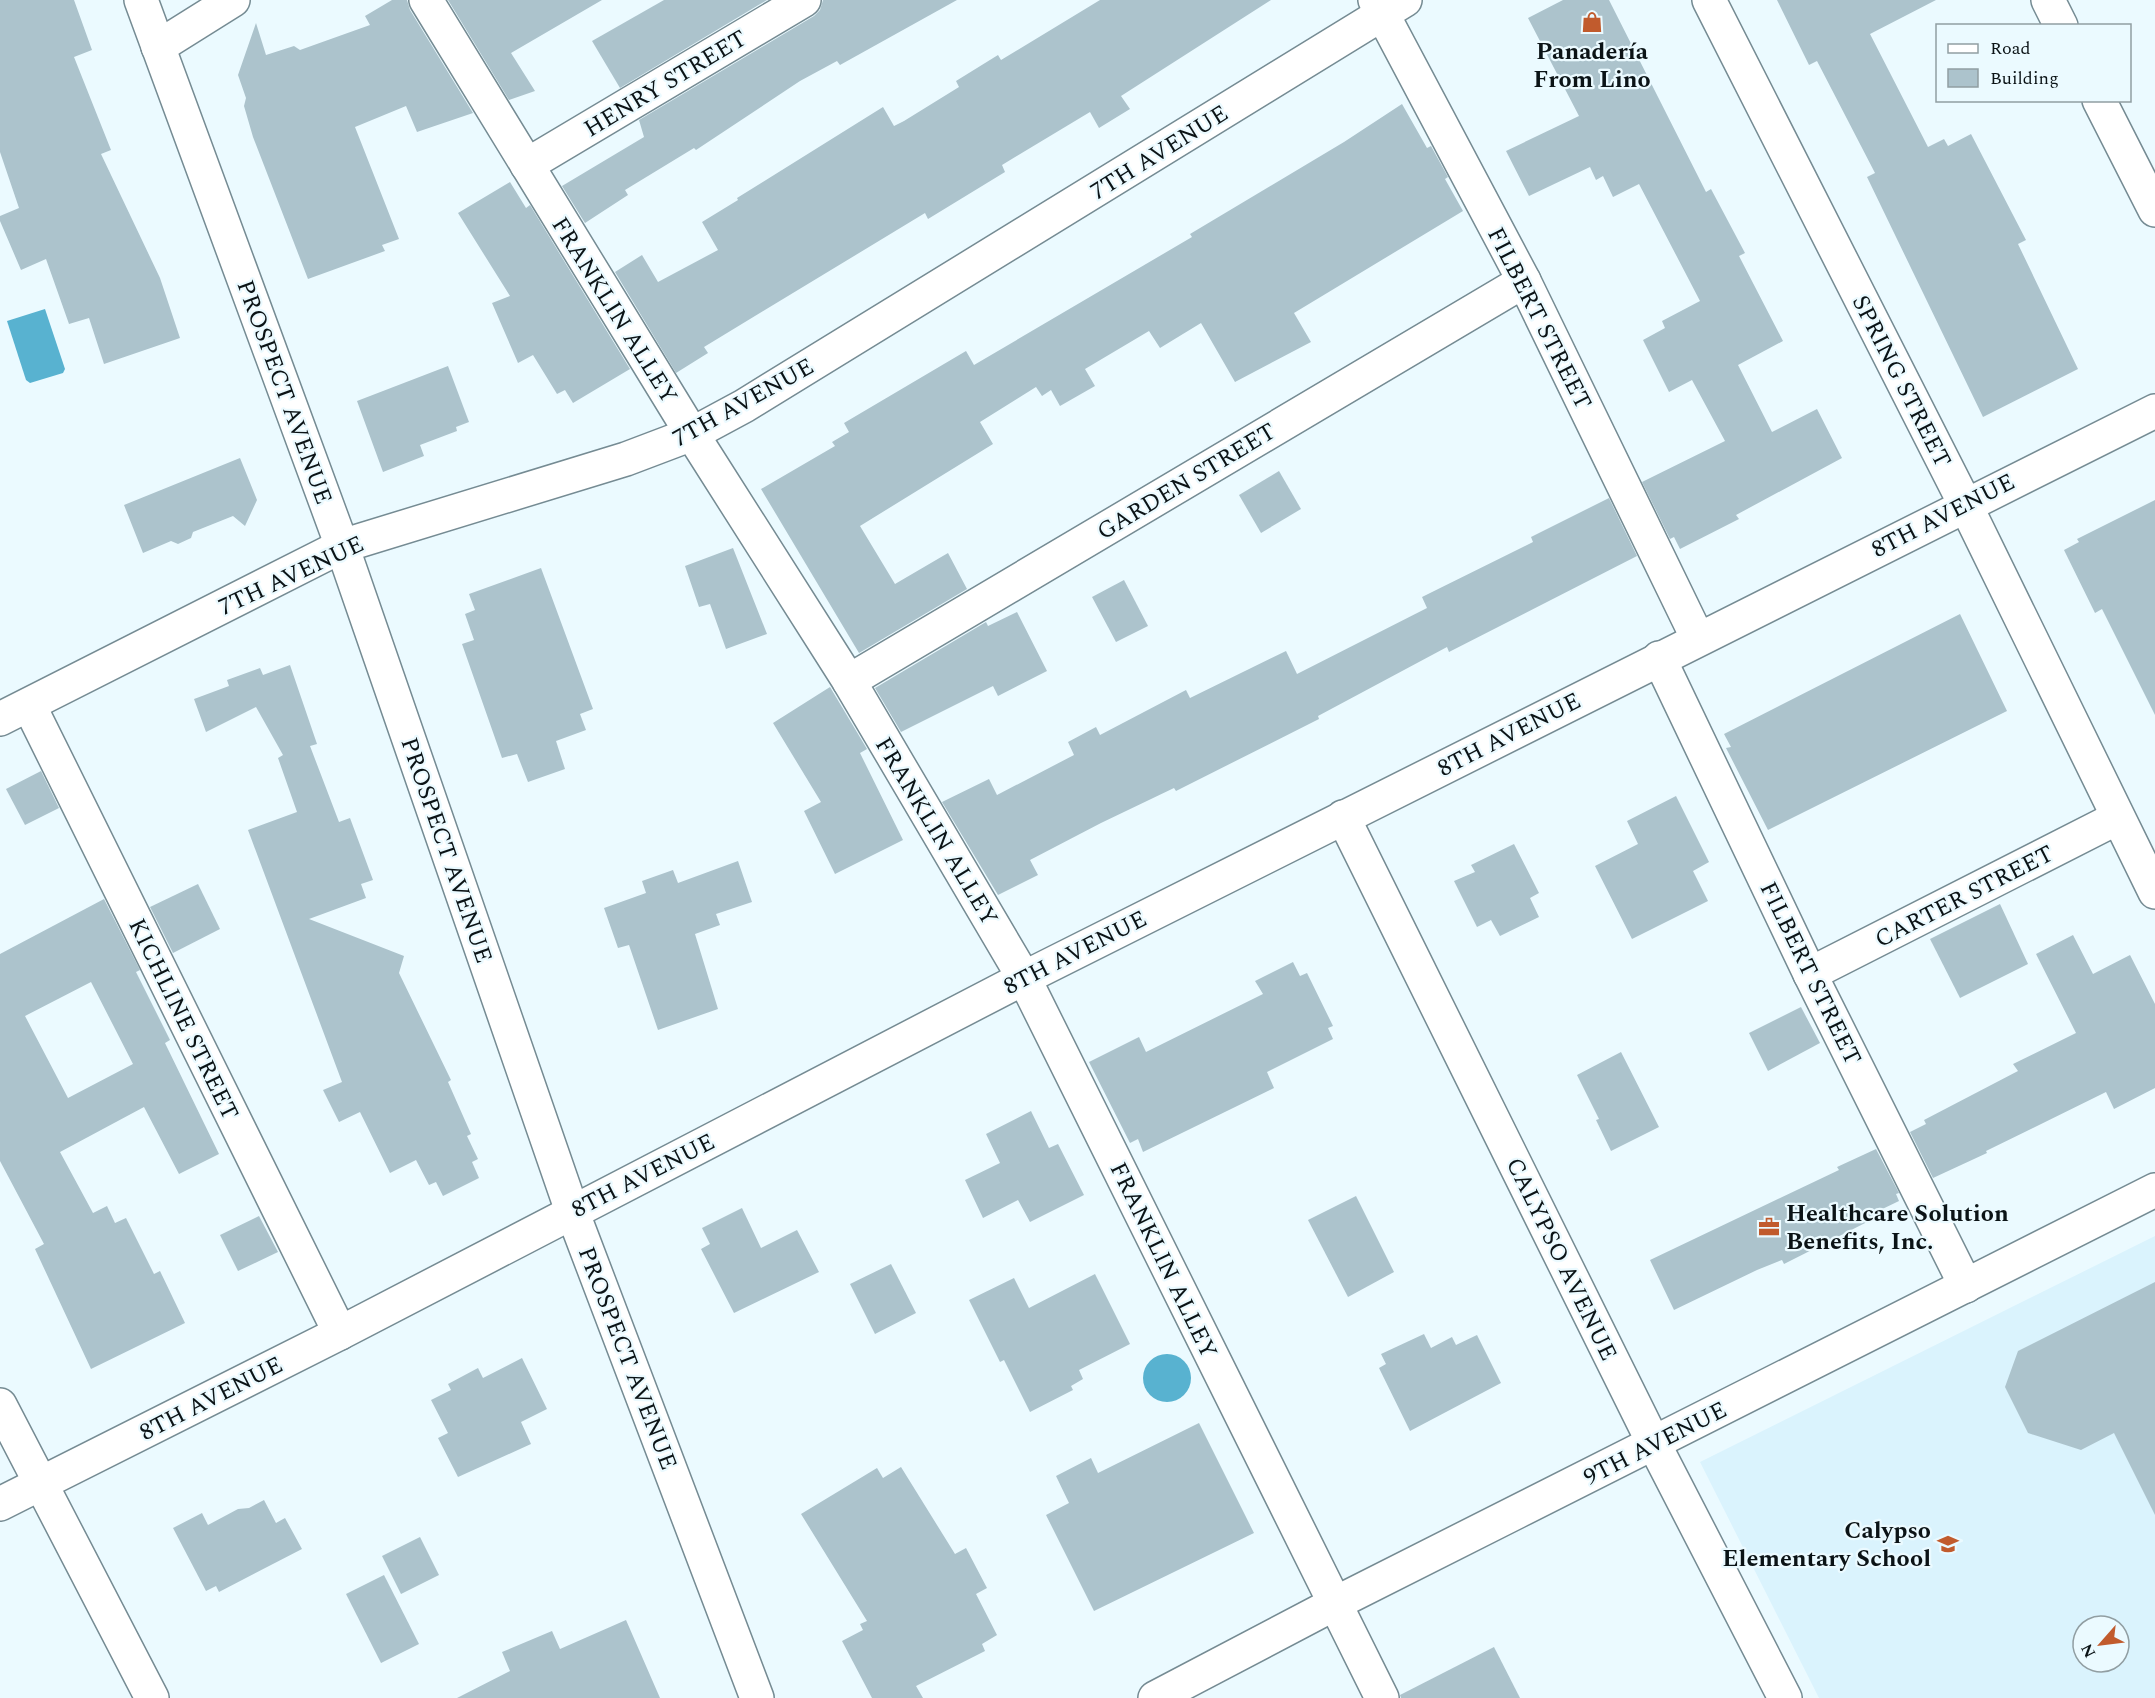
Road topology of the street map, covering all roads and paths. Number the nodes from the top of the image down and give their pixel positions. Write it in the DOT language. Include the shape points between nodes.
graph roads {
  1 [pos="141,0"];
  2 [pos="233,0"];
  3 [pos="426,0"];
  4 [pos="804,0"];
  5 [pos="1709,0"];
  6 [pos="2048,0"];
  7 [pos="1388,5"];
  8 [pos="2060,24"];
  9 [pos="158,47"];
  10 [pos="2100,102"];
  11 [pos="527,165"];
  12 [pos="2155,210"];
  13 [pos="1524,281"];
  14 [pos="2155,411"];
  15 [pos="692,435"];
  16 [pos="1965,504"];
  17 [pos="342,546"];
  18 [pos="1698,639"];
  19 [pos="1659,658"];
  20 [pos="849,681"];
  21 [pos="29,705"];
  22 [pos="0,719"];
  23 [pos="1343,817"];
  24 [pos="2117,818"];
  25 [pos="2155,892"];
  26 [pos="1810,974"];
  27 [pos="1024,978"];
  28 [pos="2155,1190"];
  29 [pos="572,1211"];
  30 [pos="1966,1286"];
  31 [pos="340,1333"];
  32 [pos="0,1405"];
  33 [pos="1654,1444"];
  34 [pos="40,1484"];
  35 [pos="0,1504"];
  36 [pos="1335,1604"];
  37 [pos="152,1698"];
  38 [pos="757,1698"];
  39 [pos="1155,1698"];
  40 [pos="1382,1698"];
  41 [pos="1785,1698"];
  1 -- 9 [label="street, PROSPECT AVENUE"];
  2 -- 9 [label="street"];
  3 -- 11 [label="street, FRANKLIN ALLEY"];
  4 -- 11 [label="street, HENRY STREET"];
  5 -- 16 [label="street, SPRING STREET"];
  6 -- 8 [label="street"];
  7 -- 13 [label="street, FILBERT STREET"];
  7 -- 15 [label="street, 7TH AVENUE"];
  9 -- 17 [label="street, PROSPECT AVENUE"];
  10 -- 12 [label="street"];
  11 -- 15 [label="street, FRANKLIN ALLEY"];
  13 -- 18 [label="street, FILBERT STREET"];
  13 -- 20 [label="street, GARDEN STREET"];
  14 -- 16 [label="street, 8TH AVENUE"];
  15 -- 17 [label="street, 7TH AVENUE"];
  15 -- 20 [label="street, FRANKLIN ALLEY"];
  16 -- 18 [label="street, 8TH AVENUE"];
  16 -- 24 [label="street, SPRING STREET"];
  17 -- 21 [label="street, 7TH AVENUE"];
  17 -- 29 [label="street, PROSPECT AVENUE"];
  18 -- 19 [label="street, 8TH AVENUE"];
  19 -- 23 [label="street, 8TH AVENUE"];
  19 -- 26 [label="street, FILBERT STREET"];
  20 -- 27 [label="street, FRANKLIN ALLEY"];
  21 -- 22 [label="street, 7TH AVENUE"];
  21 -- 31 [label="street, KICHLINE STREET"];
  23 -- 27 [label="street, 8TH AVENUE"];
  23 -- 33 [label="street, CALYPSO AVENUE"];
  24 -- 25 [label="street, SPRING STREET"];
  24 -- 26 [label="street, CARTER STREET"];
  26 -- 30 [label="street, FILBERT STREET"];
  27 -- 29 [label="street, 8TH AVENUE"];
  27 -- 36 [label="street, FRANKLIN ALLEY"];
  28 -- 30 [label="street, 9TH AVENUE"];
  29 -- 31 [label="street, 8TH AVENUE"];
  29 -- 38 [label="street, PROSPECT AVENUE"];
  30 -- 33 [label="street, 9TH AVENUE"];
  31 -- 34 [label="street, 8TH AVENUE"];
  32 -- 34 [label="street"];
  33 -- 36 [label="street, 9TH AVENUE"];
  33 -- 41 [label="street, CALYPSO AVENUE"];
  34 -- 35 [label="street, 8TH AVENUE"];
  34 -- 37 [label="street"];
  36 -- 39 [label="street, 9TH AVENUE"];
  36 -- 40 [label="street, FRANKLIN ALLEY"];
}
